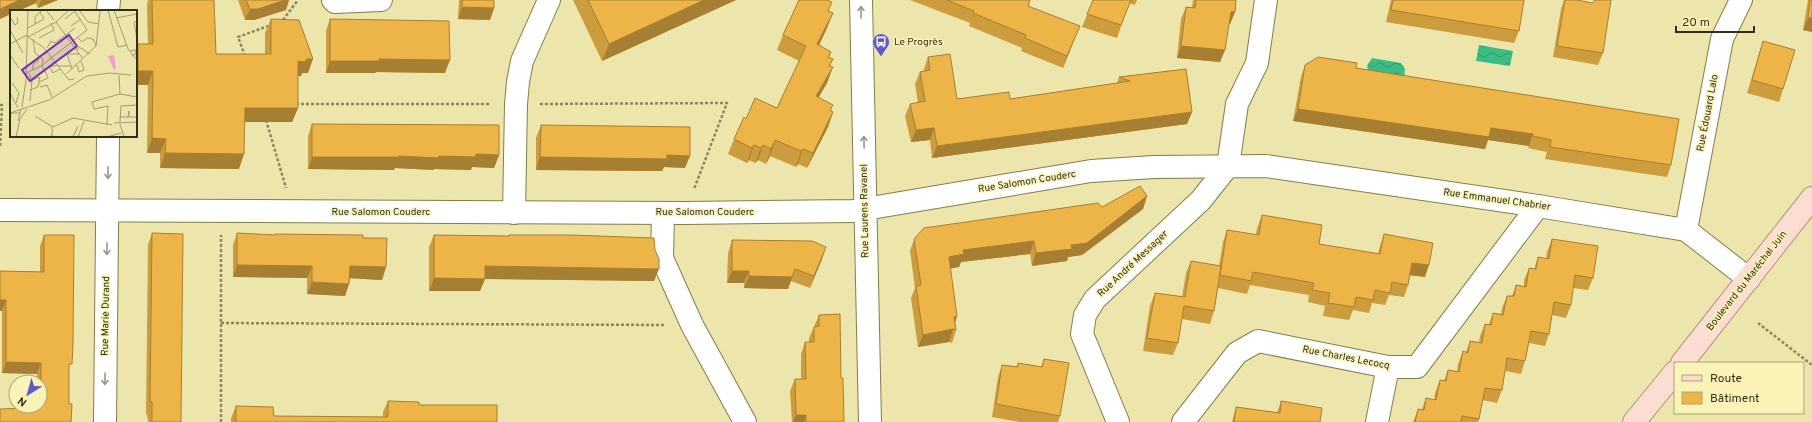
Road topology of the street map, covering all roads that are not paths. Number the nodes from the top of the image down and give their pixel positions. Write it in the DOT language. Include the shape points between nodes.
graph roads {
  1 [pos="333,0"];
  2 [pos="381,0"];
  3 [pos="549,0"];
  4 [pos="861,0"];
  5 [pos="1266,0"];
  6 [pos="1739,0"];
  7 [pos="108,137"];
  8 [pos="1228,166"];
  9 [pos="1812,198"];
  10 [pos="1538,206"];
  11 [pos="865,209"];
  12 [pos="0,210"];
  13 [pos="108,210"];
  14 [pos="514,213"];
  15 [pos="663,213"];
  16 [pos="1686,230"];
  17 [pos="1749,279"];
  18 [pos="1683,362"];
  19 [pos="1388,367"];
  20 [pos="1674,373"];
  21 [pos="105,422"];
  22 [pos="745,422"];
  23 [pos="870,422"];
  24 [pos="1118,422"];
  25 [pos="1183,422"];
  26 [pos="1377,422"];
  27 [pos="1634,422"];
  1 -- 2 [label="street"];
  3 -- 14 [label="street" via="522,61 518,82"];
  11 -- 4 [label="street, Rue Laurens Ravanel, one-way"];
  5 -- 8 [label="street" via="1257,63 1237,104"];
  6 -- 16 [label="street, Rue Édouard Lalo" via="1722,39"];
  7 -- 13 [label="street, Rue Marie Durand, one-way"];
  8 -- 10 [label="street, Rue Emmanuel Chabrier" via="1266,166"];
  8 -- 11 [label="street, Rue Salomon Couderc" via="1154,167 1091,172"];
  8 -- 24 [label="street, Rue André Messager" via="1201,200 1095,300 1085,315 1082,334"];
  9 -- 17 [label="main road, Boulevard du Maréchal Juin"];
  10 -- 16 [label="street, Rue Emmanuel Chabrier"];
  10 -- 19 [label="street, Rue Charles Lecocq" via="1417,367"];
  11 -- 15 [label="street, Rue Salomon Couderc"];
  11 -- 23 [label="street, Rue Laurens Ravanel"];
  12 -- 13 [label="street, Rue Salomon Couderc"];
  13 -- 14 [label="street, Rue Salomon Couderc"];
  13 -- 21 [label="street, Rue Marie Durand, one-way"];
  14 -- 15 [label="street, Rue Salomon Couderc"];
  15 -- 22 [label="street" via="662,258 692,325"];
  16 -- 17 [label="street, Rue Emmanuel Chabrier"];
  17 -- 18 [label="main road, Boulevard du Maréchal Juin"];
  19 -- 25 [label="street, Rue Charles Lecocq" via="1258,341 1237,353"];
  19 -- 26 [label="street"];
  20 -- 27 [label="main road"];
}
